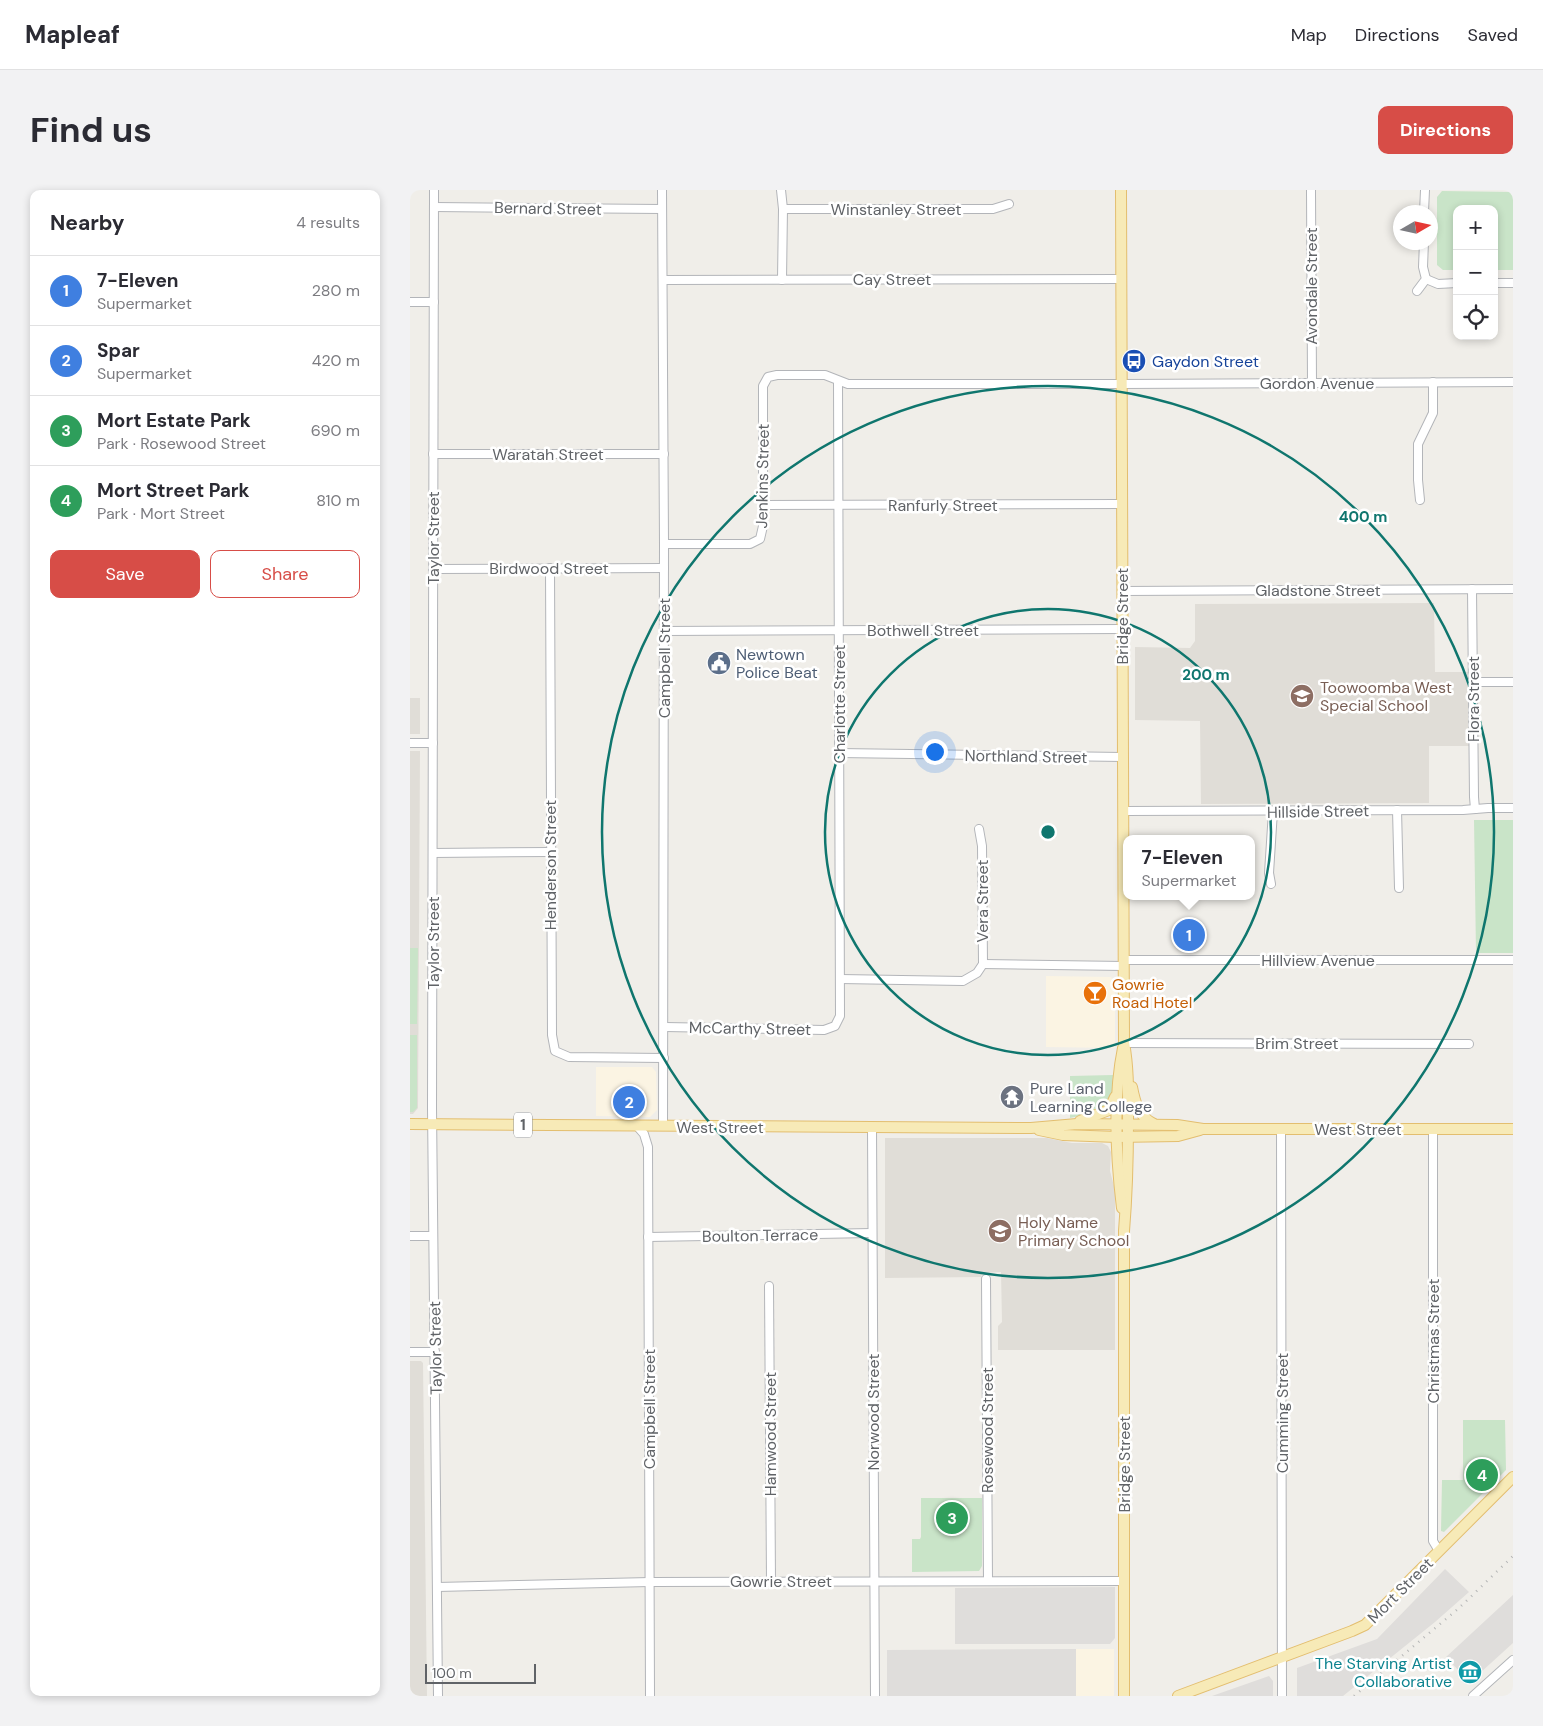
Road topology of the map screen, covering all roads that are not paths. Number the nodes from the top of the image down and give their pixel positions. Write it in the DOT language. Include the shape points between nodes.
graph roads {
  1 [pos="434,190"];
  2 [pos="662,190"];
  3 [pos="781,190"];
  4 [pos="1121,190"];
  5 [pos="1311,190"];
  6 [pos="1425,190"];
  7 [pos="1009,204"];
  8 [pos="1424,205"];
  9 [pos="434,206"];
  10 [pos="662,209"];
  11 [pos="783,209"];
  12 [pos="1424,250"];
  13 [pos="1120,279"];
  14 [pos="1426,279"];
  15 [pos="663,280"];
  16 [pos="782,280"];
  17 [pos="1498,283"];
  18 [pos="1513,283"];
  19 [pos="1453,284"];
  20 [pos="1418,291"];
  21 [pos="410,302"];
  22 [pos="434,302"];
  23 [pos="838,381"];
  24 [pos="1312,382"];
  25 [pos="1433,382"];
  26 [pos="1513,382"];
  27 [pos="1121,384"];
  28 [pos="433,454"];
  29 [pos="664,454"];
  30 [pos="1420,500"];
  31 [pos="1122,504"];
  32 [pos="764,505"];
  33 [pos="839,505"];
  34 [pos="664,544"];
  35 [pos="433,568"];
  36 [pos="550,568"];
  37 [pos="664,568"];
  38 [pos="1513,588"];
  39 [pos="1472,589"];
  40 [pos="1122,591"];
  41 [pos="1122,629"];
  42 [pos="664,630"];
  43 [pos="839,630"];
  44 [pos="1473,682"];
  45 [pos="1513,682"];
  46 [pos="410,743"];
  47 [pos="433,743"];
  48 [pos="839,753"];
  49 [pos="1123,757"];
  50 [pos="1513,808"];
  51 [pos="1476,809"];
  52 [pos="1398,810"];
  53 [pos="1123,811"];
  54 [pos="1273,811"];
  55 [pos="979,828"];
  56 [pos="1123,835"];
  57 [pos="550,852"];
  58 [pos="433,853"];
  59 [pos="1271,884"];
  60 [pos="1399,888"];
  61 [pos="1124,900"];
  62 [pos="1513,960"];
  63 [pos="983,964"];
  64 [pos="1124,964"];
  65 [pos="840,979"];
  66 [pos="835,1026"];
  67 [pos="664,1027"];
  68 [pos="1124,1043"];
  69 [pos="1469,1044"];
  70 [pos="664,1058"];
  71 [pos="1128,1064"];
  72 [pos="1117,1094"];
  73 [pos="410,1124"];
  74 [pos="432,1124"];
  75 [pos="1062,1124"];
  76 [pos="1123,1125"];
  77 [pos="1156,1125"];
  78 [pos="637,1126"];
  79 [pos="663,1126"];
  80 [pos="872,1128"];
  81 [pos="1031,1128"];
  82 [pos="1204,1129"];
  83 [pos="1281,1129"];
  84 [pos="1433,1129"];
  85 [pos="1513,1129"];
  86 [pos="1117,1137"];
  87 [pos="1128,1137"];
  88 [pos="1124,1231"];
  89 [pos="872,1233"];
  90 [pos="410,1236"];
  91 [pos="433,1236"];
  92 [pos="648,1237"];
  93 [pos="986,1279"];
  94 [pos="769,1286"];
  95 [pos="410,1352"];
  96 [pos="435,1352"];
  97 [pos="1513,1477"];
  98 [pos="1439,1551"];
  99 [pos="988,1580"];
  100 [pos="874,1581"];
  101 [pos="1124,1581"];
  102 [pos="650,1582"];
  103 [pos="770,1582"];
  104 [pos="437,1587"];
  105 [pos="1282,1658"];
  106 [pos="1513,1660"];
  107 [pos="438,1696"];
  108 [pos="650,1696"];
  109 [pos="875,1696"];
  110 [pos="1124,1696"];
  111 [pos="1178,1696"];
  112 [pos="1282,1696"];
  113 [pos="1473,1696"];
  1 -- 9 [label="street, Taylor Street"];
  2 -- 10 [label="street, Campbell Street"];
  3 -- 11 [label="street"];
  4 -- 13 [label="main road, Bridge Street"];
  5 -- 24 [label="street, Avondale Street"];
  6 -- 8 [label="street"];
  7 -- 11 [label="street, Winstanley Street" via="993,209"];
  9 -- 10 [label="street, Bernard Street"];
  9 -- 22 [label="street, Taylor Street"];
  10 -- 15 [label="street, Campbell Street"];
  11 -- 16 [label="street"];
  12 -- 14 [label="street"];
  13 -- 16 [label="street, Cay Street"];
  13 -- 27 [label="main road, Bridge Street"];
  14 -- 19 [label="street" via="1438,284"];
  14 -- 20 [label="street"];
  15 -- 16 [label="street, Cay Street"];
  15 -- 29 [label="street, Campbell Street"];
  17 -- 18 [label="street"];
  21 -- 22 [label="street"];
  22 -- 28 [label="street, Taylor Street"];
  23 -- 27 [label="street" via="848,384"];
  23 -- 32 [label="street, Jenkins Street" via="825,375 768,377 763,386"];
  23 -- 33 [label="street, Charlotte Street"];
  24 -- 25 [label="street, Gordon Avenue"];
  24 -- 27 [label="street, Gordon Avenue"];
  25 -- 26 [label="street, Gordon Avenue"];
  25 -- 30 [label="street" via="1433,413 1418,444"];
  27 -- 31 [label="main road, Bridge Street"];
  28 -- 29 [label="street, Waratah Street"];
  28 -- 35 [label="street, Taylor Street"];
  29 -- 34 [label="street, Campbell Street"];
  31 -- 33 [label="street, Ranfurly Street"];
  31 -- 40 [label="main road, Bridge Street"];
  32 -- 33 [label="street, Ranfurly Street"];
  32 -- 34 [label="street, Jenkins Street" via="760,539 750,544"];
  33 -- 43 [label="street, Charlotte Street"];
  34 -- 37 [label="street, Campbell Street"];
  35 -- 36 [label="street, Birdwood Street"];
  35 -- 47 [label="street, Taylor Street"];
  36 -- 37 [label="street, Birdwood Street"];
  36 -- 57 [label="street, Henderson Street"];
  37 -- 42 [label="street, Campbell Street"];
  38 -- 39 [label="street, Gladstone Street"];
  39 -- 40 [label="street, Gladstone Street"];
  39 -- 44 [label="street, Flora Street"];
  40 -- 41 [label="main road, Bridge Street"];
  41 -- 43 [label="street, Bothwell Street"];
  41 -- 49 [label="main road, Bridge Street"];
  42 -- 43 [label="street, Bothwell Street"];
  42 -- 67 [label="street, Campbell Street"];
  43 -- 48 [label="street, Charlotte Street"];
  44 -- 45 [label="street"];
  44 -- 51 [label="street, Flora Street"];
  46 -- 47 [label="street"];
  47 -- 58 [label="street, Taylor Street"];
  48 -- 49 [label="street, Northland Street"];
  48 -- 65 [label="street, Charlotte Street"];
  49 -- 53 [label="main road, Bridge Street"];
  50 -- 51 [label="street, Hillside Street"];
  51 -- 52 [label="street, Hillside Street"];
  52 -- 54 [label="street, Hillside Street"];
  52 -- 60 [label="street"];
  53 -- 54 [label="street, Hillside Street"];
  53 -- 56 [label="main road, Bridge Street"];
  54 -- 59 [label="street"];
  55 -- 63 [label="street, Vera Street"];
  57 -- 58 [label="street"];
  57 -- 70 [label="street, Henderson Street" via="552,1035 555,1051 569,1057"];
  58 -- 74 [label="street, Taylor Street"];
  61 -- 64 [label="main road, Bridge Street"];
  62 -- 64 [label="street, Hillview Avenue"];
  63 -- 64 [label="street, Hillview Avenue"];
  63 -- 65 [label="street, Vera Street" via="978,973 963,981"];
  64 -- 68 [label="main road, Bridge Street"];
  65 -- 66 [label="street, Charlotte Street" via="840,1016"];
  66 -- 67 [label="street, McCarthy Street" via="824,1030"];
  67 -- 70 [label="street, Campbell Street"];
  68 -- 69 [label="street, Brim Street"];
  68 -- 71 [label="main road, Bridge Street"];
  68 -- 72 [label="main road, Bridge Street"];
  70 -- 79 [label="street, Campbell Street"];
  71 -- 76 [label="main road, Bridge Street"];
  71 -- 77 [label="main road" via="1139,1111"];
  72 -- 75 [label="main road" via="1105,1112 1083,1121"];
  72 -- 76 [label="main road, Bridge Street"];
  73 -- 74 [label="main road, West Street / 1"];
  74 -- 78 [label="main road, West Street / 1"];
  74 -- 91 [label="street, Taylor Street"];
  75 -- 76 [label="main road, West Street"];
  75 -- 81 [label="main road, West Street"];
  76 -- 77 [label="main road, West Street"];
  76 -- 86 [label="main road, Bridge Street"];
  76 -- 87 [label="main road, Bridge Street"];
  77 -- 82 [label="main road, West Street"];
  78 -- 79 [label="main road, West Street"];
  78 -- 92 [label="street, Campbell Street" via="645,1136 648,1152"];
  79 -- 80 [label="main road, West Street"];
  80 -- 81 [label="main road, West Street"];
  80 -- 89 [label="street, Norwood Street"];
  81 -- 86 [label="main road, West Street" via="1063,1135"];
  82 -- 83 [label="main road, West Street"];
  82 -- 87 [label="main road, West Street" via="1178,1136"];
  83 -- 84 [label="main road, West Street"];
  83 -- 105 [label="street, Cumming Street"];
  84 -- 85 [label="main road, West Street"];
  84 -- 98 [label="street, Christmas Street" via="1433,1541"];
  86 -- 87 [label="main road, West Street"];
  86 -- 88 [label="main road, Bridge Street"];
  87 -- 88 [label="main road, Bridge Street"];
  88 -- 101 [label="main road, Bridge Street"];
  89 -- 92 [label="street, Boulton Terrace"];
  89 -- 100 [label="street, Norwood Street"];
  90 -- 91 [label="street"];
  91 -- 96 [label="street, Taylor Street"];
  92 -- 102 [label="street, Campbell Street"];
  93 -- 99 [label="street, Rosewood Street"];
  94 -- 103 [label="street, Hamwood Street"];
  95 -- 96 [label="street"];
  96 -- 104 [label="street, Taylor Street"];
  97 -- 98 [label="main road, Mort Street"];
  98 -- 105 [label="main road, Mort Street" via="1365,1625"];
  99 -- 100 [label="street, Gowrie Street"];
  99 -- 101 [label="street, Gowrie Street"];
  100 -- 103 [label="street, Gowrie Street"];
  100 -- 109 [label="street, Norwood Street"];
  101 -- 110 [label="main road, Bridge Street"];
  102 -- 103 [label="street, Gowrie Street"];
  102 -- 104 [label="street, Gowrie Street"];
  102 -- 108 [label="street, Campbell Street"];
  104 -- 107 [label="street, Taylor Street"];
  105 -- 111 [label="main road, Mort Street"];
  105 -- 112 [label="street, Cumming Street"];
  106 -- 113 [label="street"];
}
